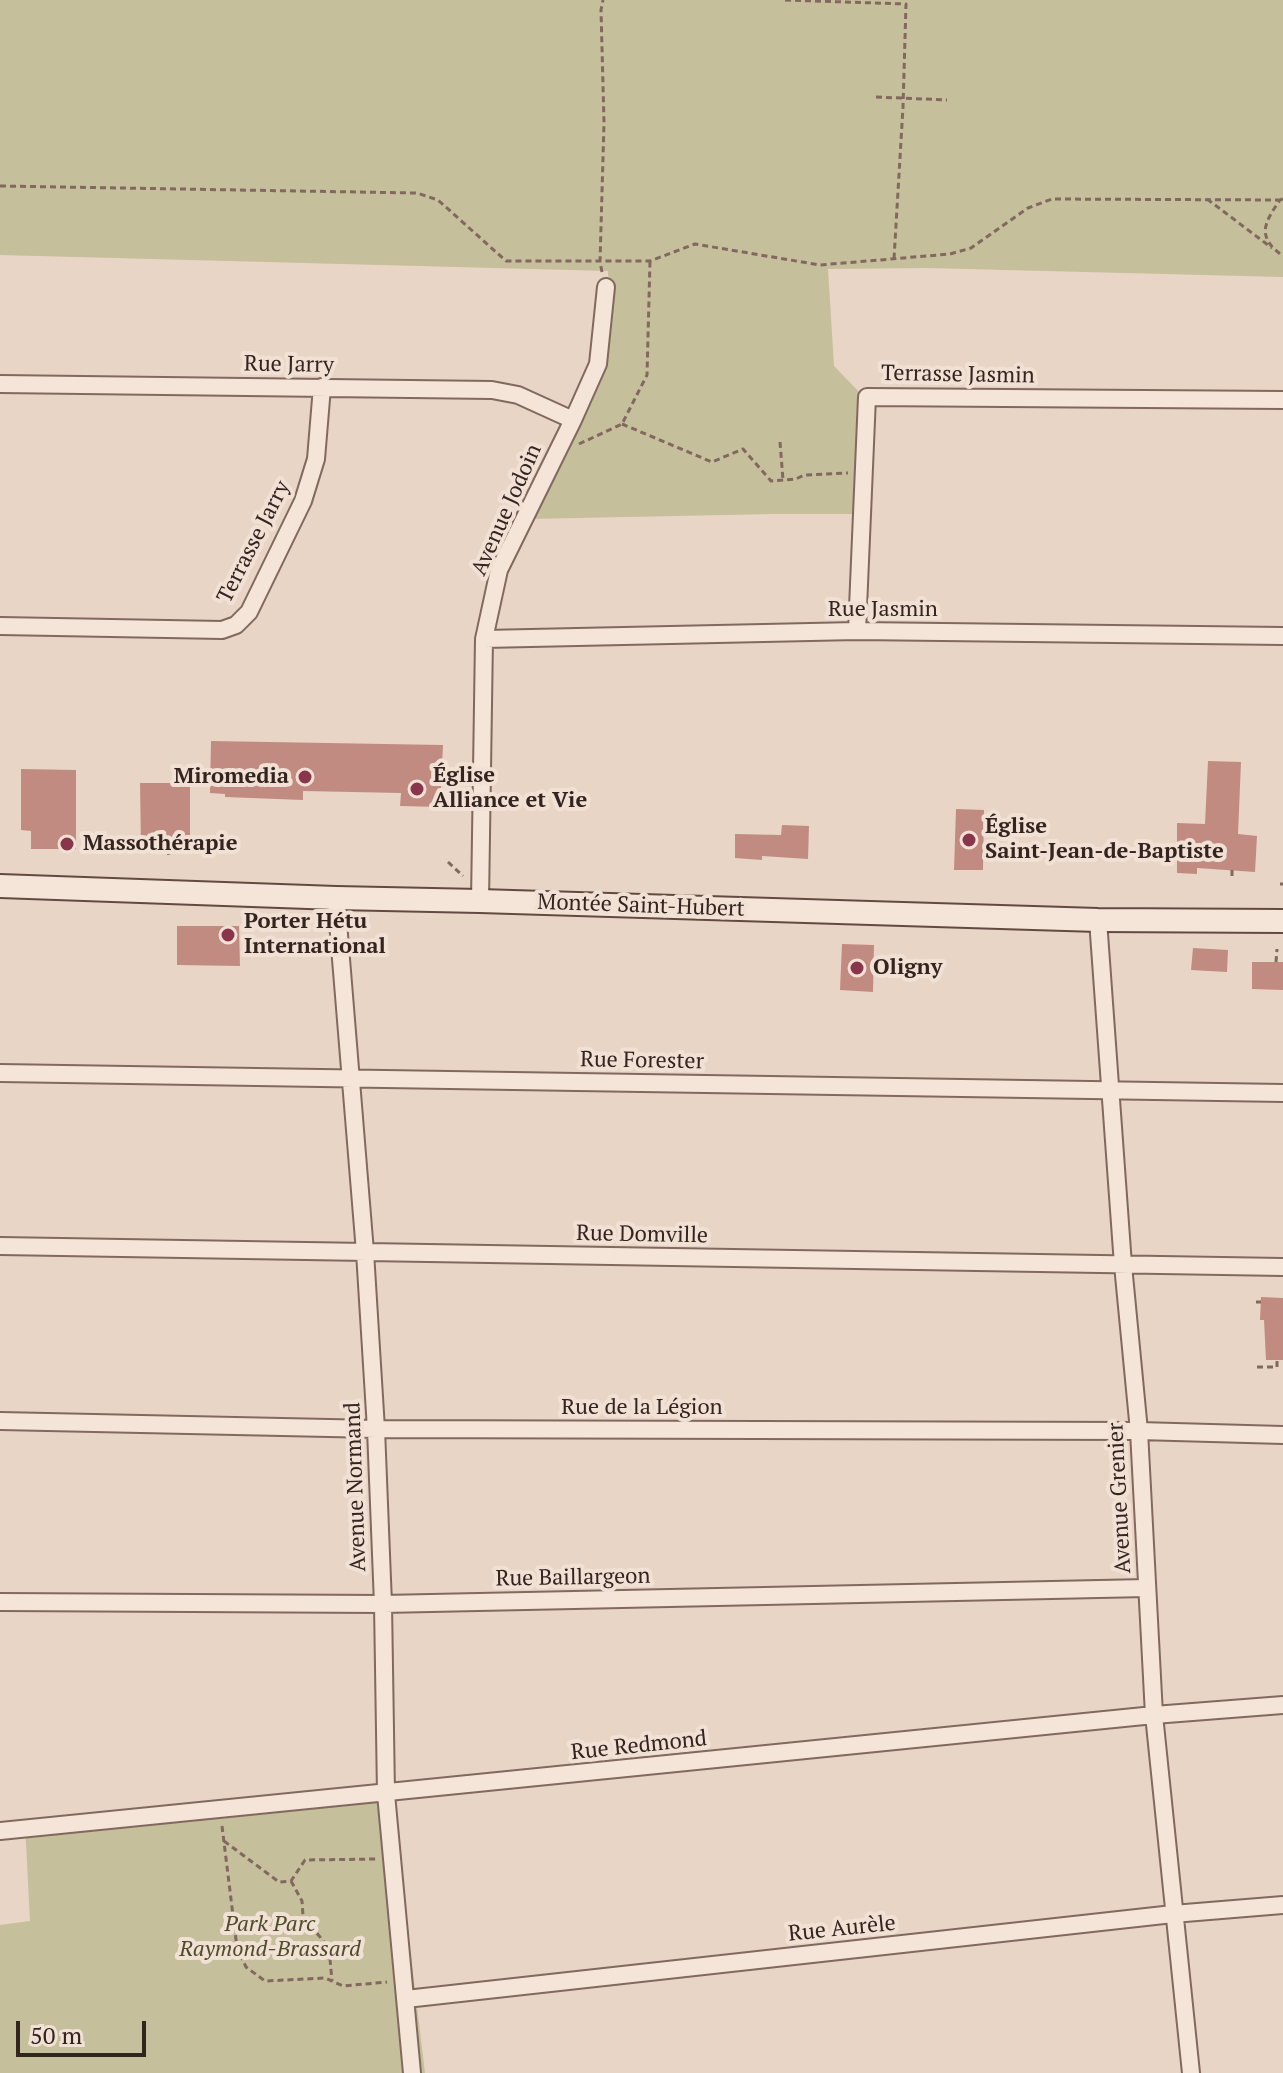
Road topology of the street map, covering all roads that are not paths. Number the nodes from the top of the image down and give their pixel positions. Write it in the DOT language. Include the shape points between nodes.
graph roads {
  1 [pos="606,287"];
  2 [pos="0,384"];
  3 [pos="322,387"];
  4 [pos="1283,400"];
  5 [pos="573,420"];
  6 [pos="0,626"];
  7 [pos="857,631"];
  8 [pos="1283,636"];
  9 [pos="484,639"];
  10 [pos="0,886"];
  11 [pos="336,898"];
  12 [pos="480,901"];
  13 [pos="1098,920"];
  14 [pos="1283,921"];
  15 [pos="0,1073"];
  16 [pos="350,1078"];
  17 [pos="1110,1090"];
  18 [pos="1283,1093"];
  19 [pos="0,1246"];
  20 [pos="365,1252"];
  21 [pos="1123,1265"];
  22 [pos="1283,1267"];
  23 [pos="0,1421"];
  24 [pos="376,1429"];
  25 [pos="1139,1431"];
  26 [pos="1283,1435"];
  27 [pos="1147,1588"];
  28 [pos="0,1602"];
  29 [pos="383,1604"];
  30 [pos="1283,1705"];
  31 [pos="1154,1715"];
  32 [pos="386,1794"];
  33 [pos="0,1831"];
  34 [pos="1283,1905"];
  35 [pos="1173,1914"];
  36 [pos="406,1999"];
  37 [pos="412,2073"];
  38 [pos="1191,2073"];
  1 -- 5 [label="street, Avenue Jodoin" via="598,364"];
  2 -- 3 [label="street, Rue Jarry"];
  3 -- 5 [label="street, Rue Jarry" via="492,390 518,395"];
  3 -- 6 [label="street, Terrasse Jarry" via="316,459 303,501 249,612 236,625 222,630"];
  4 -- 7 [label="street, Terrasse Jasmin" via="867,397"];
  5 -- 9 [label="street, Avenue Jodoin" via="499,570"];
  7 -- 8 [label="street, Rue Jasmin"];
  7 -- 9 [label="street, Rue Jasmin"];
  9 -- 12 [label="street, Avenue Jodoin"];
  10 -- 11 [label="street, Montée Saint-Hubert"];
  11 -- 12 [label="street, Montée Saint-Hubert"];
  11 -- 16 [label="street, Avenue Normand"];
  12 -- 13 [label="street, Montée Saint-Hubert"];
  13 -- 14 [label="street, Montée Saint-Hubert"];
  13 -- 17 [label="street, Avenue Grenier"];
  15 -- 16 [label="street, Rue Forester"];
  16 -- 17 [label="street, Rue Forester"];
  16 -- 20 [label="street, Avenue Normand"];
  17 -- 18 [label="street, Rue Forester"];
  17 -- 21 [label="street, Avenue Grenier"];
  19 -- 20 [label="street, Rue Domville"];
  20 -- 21 [label="street, Rue Domville"];
  20 -- 24 [label="street, Avenue Normand"];
  21 -- 22 [label="street, Rue Domville"];
  21 -- 25 [label="street, Avenue Grenier"];
  23 -- 24 [label="street, Rue de la Légion"];
  24 -- 25 [label="street, Rue de la Légion"];
  24 -- 29 [label="street, Avenue Normand"];
  25 -- 26 [label="street, Rue de la Légion"];
  25 -- 27 [label="street, Avenue Grenier"];
  27 -- 29 [label="street, Rue Baillargeon"];
  27 -- 31 [label="street, Avenue Grenier"];
  28 -- 29 [label="street, Rue Baillargeon"];
  29 -- 32 [label="street, Avenue Normand"];
  30 -- 31 [label="street, Rue Redmond"];
  31 -- 32 [label="street, Rue Redmond"];
  31 -- 35 [label="street, Avenue Grenier"];
  32 -- 33 [label="street, Rue Redmond"];
  32 -- 36 [label="street, Avenue Normand"];
  34 -- 35 [label="street, Rue Aurèle"];
  35 -- 36 [label="street, Rue Aurèle"];
  35 -- 38 [label="street, Avenue Grenier"];
  36 -- 37 [label="street, Avenue Normand"];
}
